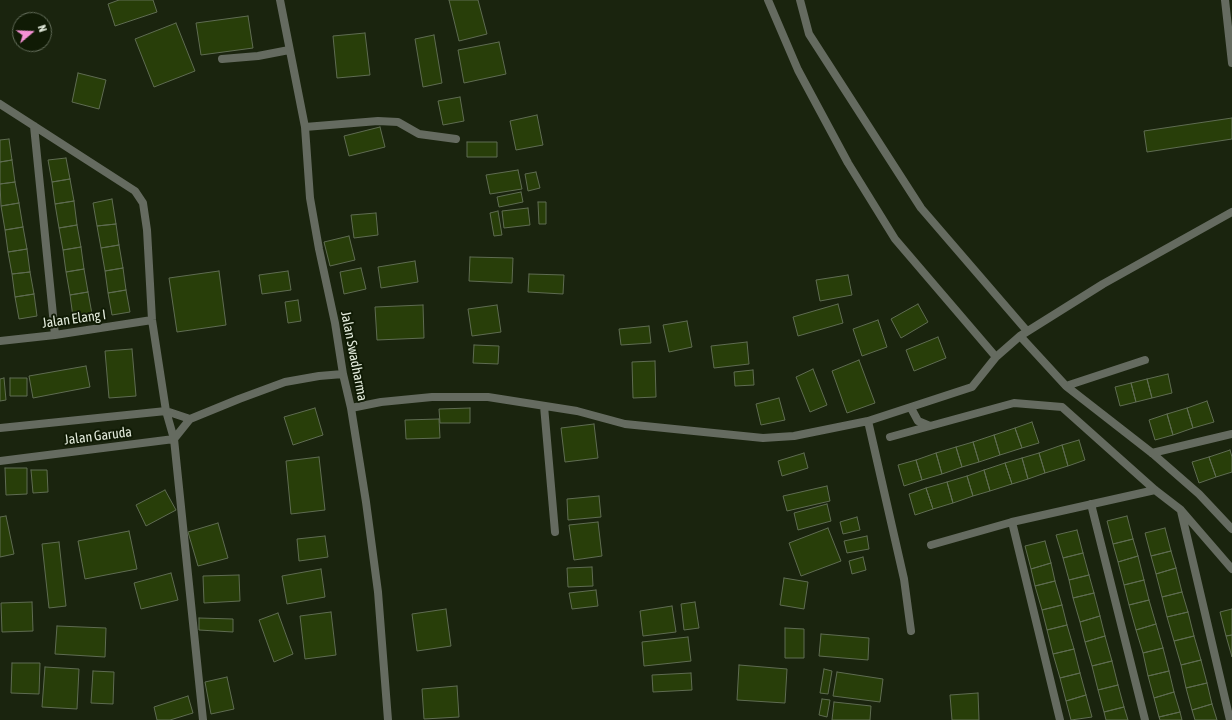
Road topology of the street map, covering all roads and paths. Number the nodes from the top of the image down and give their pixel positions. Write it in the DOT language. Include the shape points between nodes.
graph roads {
  1 [pos="280,0"];
  2 [pos="768,0"];
  3 [pos="800,0"];
  4 [pos="1225,0"];
  5 [pos="289,50"];
  6 [pos="222,59"];
  7 [pos="1232,63"];
  8 [pos="0,104"];
  9 [pos="34,126"];
  10 [pos="305,128"];
  11 [pos="456,139"];
  12 [pos="1232,212"];
  13 [pos="152,320"];
  14 [pos="55,336"];
  15 [pos="1021,336"];
  16 [pos="0,341"];
  17 [pos="996,357"];
  18 [pos="1145,360"];
  19 [pos="343,374"];
  20 [pos="1066,386"];
  21 [pos="544,406"];
  22 [pos="351,408"];
  23 [pos="911,408"];
  24 [pos="166,411"];
  25 [pos="190,419"];
  26 [pos="868,421"];
  27 [pos="930,426"];
  28 [pos="0,428"];
  29 [pos="1232,434"];
  30 [pos="890,437"];
  31 [pos="174,439"];
  32 [pos="1152,453"];
  33 [pos="0,462"];
  34 [pos="1155,490"];
  35 [pos="1091,504"];
  36 [pos="1181,510"];
  37 [pos="1012,522"];
  38 [pos="1232,529"];
  39 [pos="555,532"];
  40 [pos="931,545"];
  41 [pos="1232,569"];
  42 [pos="911,631"];
  43 [pos="203,720"];
  44 [pos="388,720"];
  45 [pos="1060,720"];
  46 [pos="1145,720"];
  47 [pos="1230,720"];
  1 -- 5 [label="street, Jalan Swadharma"];
  2 -- 17 [label="street" via="798,70 848,163 895,239"];
  3 -- 15 [label="street" via="810,34 921,208"];
  4 -- 7 [label="street"];
  5 -- 6 [label="street"];
  5 -- 10 [label="street, Jalan Swadharma"];
  8 -- 9 [label="street"];
  9 -- 13 [label="street" via="135,191 141,198 147,230"];
  9 -- 14 [label="street"];
  10 -- 11 [label="street" via="378,121 398,122 419,134"];
  10 -- 19 [label="street, Jalan Swadharma" via="310,198"];
  12 -- 15 [label="street" via="1103,284"];
  13 -- 14 [label="street, Jalan Elang I"];
  13 -- 24 [label="street"];
  14 -- 16 [label="street, Jalan Elang I"];
  15 -- 17 [label="street"];
  15 -- 20 [label="street"];
  17 -- 23 [label="street" via="972,387"];
  18 -- 20 [label="street"];
  19 -- 22 [label="street, Jalan Swadharma"];
  19 -- 25 [label="street" via="284,382"];
  20 -- 32 [label="street"];
  21 -- 22 [label="street" via="488,397 460,396 381,402"];
  21 -- 26 [label="street" via="577,411 625,424 763,438 794,436"];
  21 -- 39 [label="street"];
  22 -- 44 [label="street, Jalan Swadharma" via="378,592"];
  23 -- 26 [label="street"];
  23 -- 27 [label="street" via="918,421"];
  24 -- 25 [label="street, Jalan Garuda"];
  24 -- 28 [label="street, Jalan Garuda"];
  24 -- 31 [label="street"];
  25 -- 31 [label="street"];
  26 -- 42 [label="street" via="904,579"];
  27 -- 30 [label="street"];
  27 -- 34 [label="street" via="1014,404 1062,407"];
  29 -- 32 [label="street"];
  31 -- 33 [label="street, Jalan Garuda"];
  31 -- 43 [label="street"];
  32 -- 38 [label="street" via="1199,494"];
  34 -- 35 [label="street"];
  34 -- 36 [label="street"];
  35 -- 37 [label="street"];
  35 -- 46 [label="street"];
  36 -- 41 [label="street"];
  36 -- 47 [label="street"];
  37 -- 40 [label="street"];
  37 -- 45 [label="street"];
}
